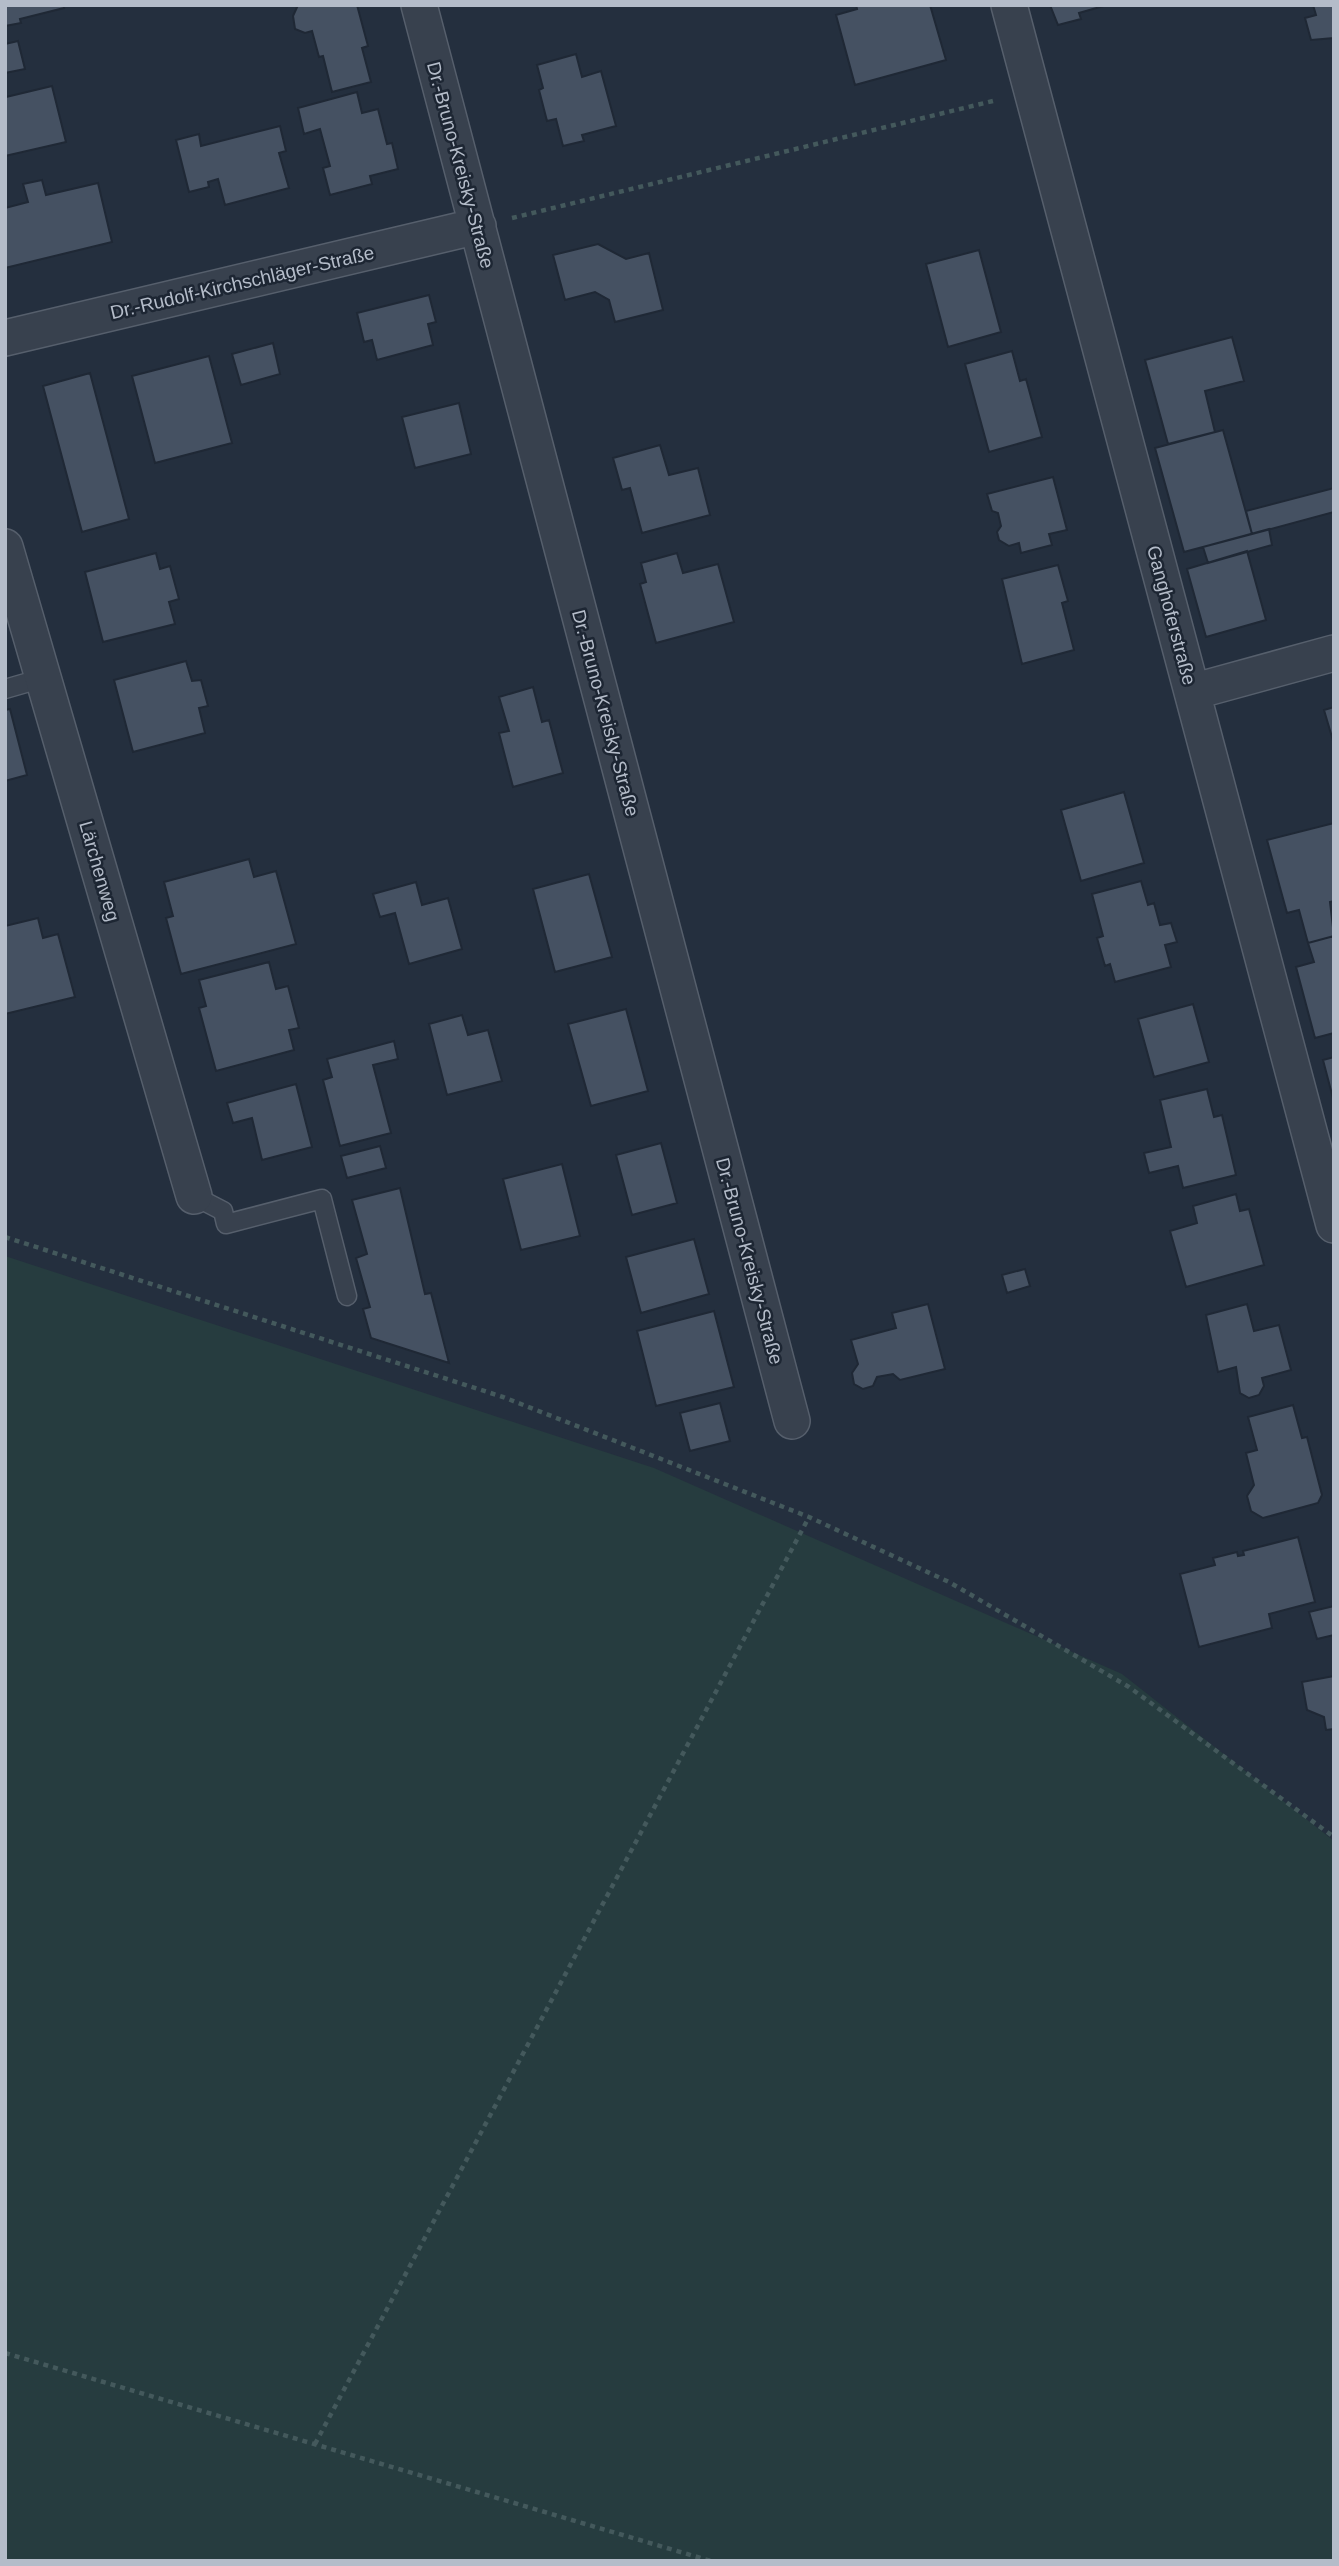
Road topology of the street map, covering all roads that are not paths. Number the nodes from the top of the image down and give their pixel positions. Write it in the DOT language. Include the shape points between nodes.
graph roads {
  1 [pos="419,5"];
  2 [pos="1009,5"];
  3 [pos="478,226"];
  4 [pos="5,338"];
  5 [pos="5,547"];
  6 [pos="1334,653"];
  7 [pos="43,678"];
  8 [pos="5,689"];
  9 [pos="1192,692"];
  10 [pos="194,1196"];
  11 [pos="1334,1225"];
  12 [pos="348,1296"];
  13 [pos="792,1421"];
  1 -- 3 [label="street, Dr.-Bruno-Kreisky-Straße"];
  2 -- 9 [label="street, Ganghoferstraße"];
  3 -- 4 [label="street, Dr.-Rudolf-Kirchschläger-Straße"];
  3 -- 13 [label="street, Dr.-Bruno-Kreisky-Straße"];
  5 -- 7 [label="street, Lärchenweg"];
  6 -- 9 [label="street"];
  7 -- 8 [label="lane"];
  7 -- 10 [label="street, Lärchenweg"];
  9 -- 11 [label="street, Ganghoferstraße"];
  10 -- 12 [label="lane" via="223,1211 226,1224 322,1199"];
}
